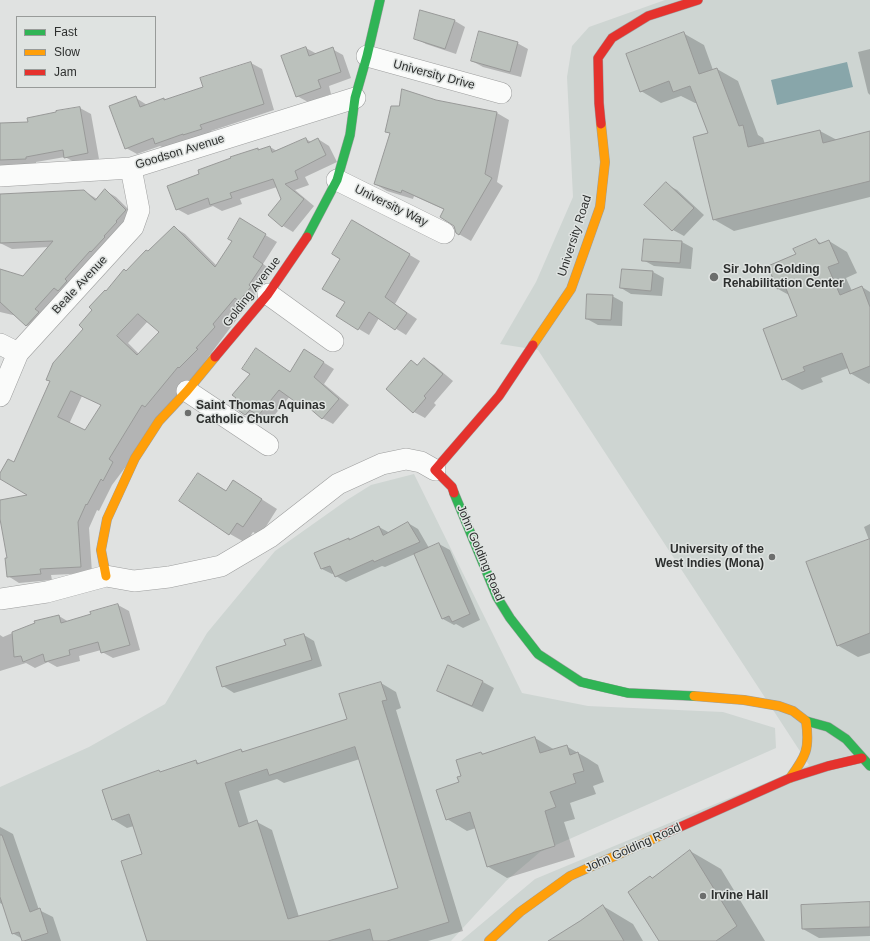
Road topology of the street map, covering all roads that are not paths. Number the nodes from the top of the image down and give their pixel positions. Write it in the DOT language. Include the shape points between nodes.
graph roads {
  1 [pos="380,0"];
  2 [pos="698,0"];
  3 [pos="367,56"];
  4 [pos="501,93"];
  5 [pos="355,98"];
  6 [pos="131,168"];
  7 [pos="0,176"];
  8 [pos="337,180"];
  9 [pos="444,233"];
  10 [pos="268,294"];
  11 [pos="333,341"];
  12 [pos="9,348"];
  13 [pos="187,391"];
  14 [pos="0,396"];
  15 [pos="268,445"];
  16 [pos="435,470"];
  17 [pos="106,576"];
  18 [pos="0,599"];
  19 [pos="806,721"];
  20 [pos="862,758"];
  21 [pos="870,766"];
  22 [pos="790,778"];
  23 [pos="489,941"];
  1 -- 3 [label="street, Golding Avenue"];
  2 -- 16 [label="street, University Road" via="648,16 612,38 598,58 599,103 605,162 600,207 571,289 499,396"];
  3 -- 4 [label="street, University Drive"];
  3 -- 5 [label="street, Golding Avenue"];
  5 -- 6 [label="street, Goodson Avenue"];
  5 -- 8 [label="street, Golding Avenue" via="350,135"];
  6 -- 7 [label="street, Goodson Avenue"];
  6 -- 12 [label="street, Beale Avenue" via="138,210 133,227"];
  8 -- 9 [label="street, University Way"];
  8 -- 10 [label="street, Golding Avenue" via="311,232"];
  10 -- 11 [label="street"];
  10 -- 13 [label="street, Golding Avenue"];
  12 -- 14 [label="street, Beale Avenue"];
  13 -- 15 [label="street"];
  13 -- 17 [label="street, Golding Avenue" via="159,421 135,458 107,519 101,550"];
  16 -- 17 [label="street, John Golding Road" via="421,462 406,460 382,464 338,484 270,537 221,566 169,577 134,581"];
  16 -- 19 [label="street, John Golding Road" via="452,487 497,597 538,654 581,682 628,693 744,700 779,706 793,711"];
  17 -- 18 [label="street" via="46,592"];
  19 -- 20 [label="street" via="828,727 846,740"];
  19 -- 22 [label="street, John Golding Road" via="809,739 804,759"];
  20 -- 21 [label="street"];
  20 -- 22 [label="street, John Golding Road"];
  22 -- 23 [label="street, John Golding Road" via="570,876 520,912"];
}
